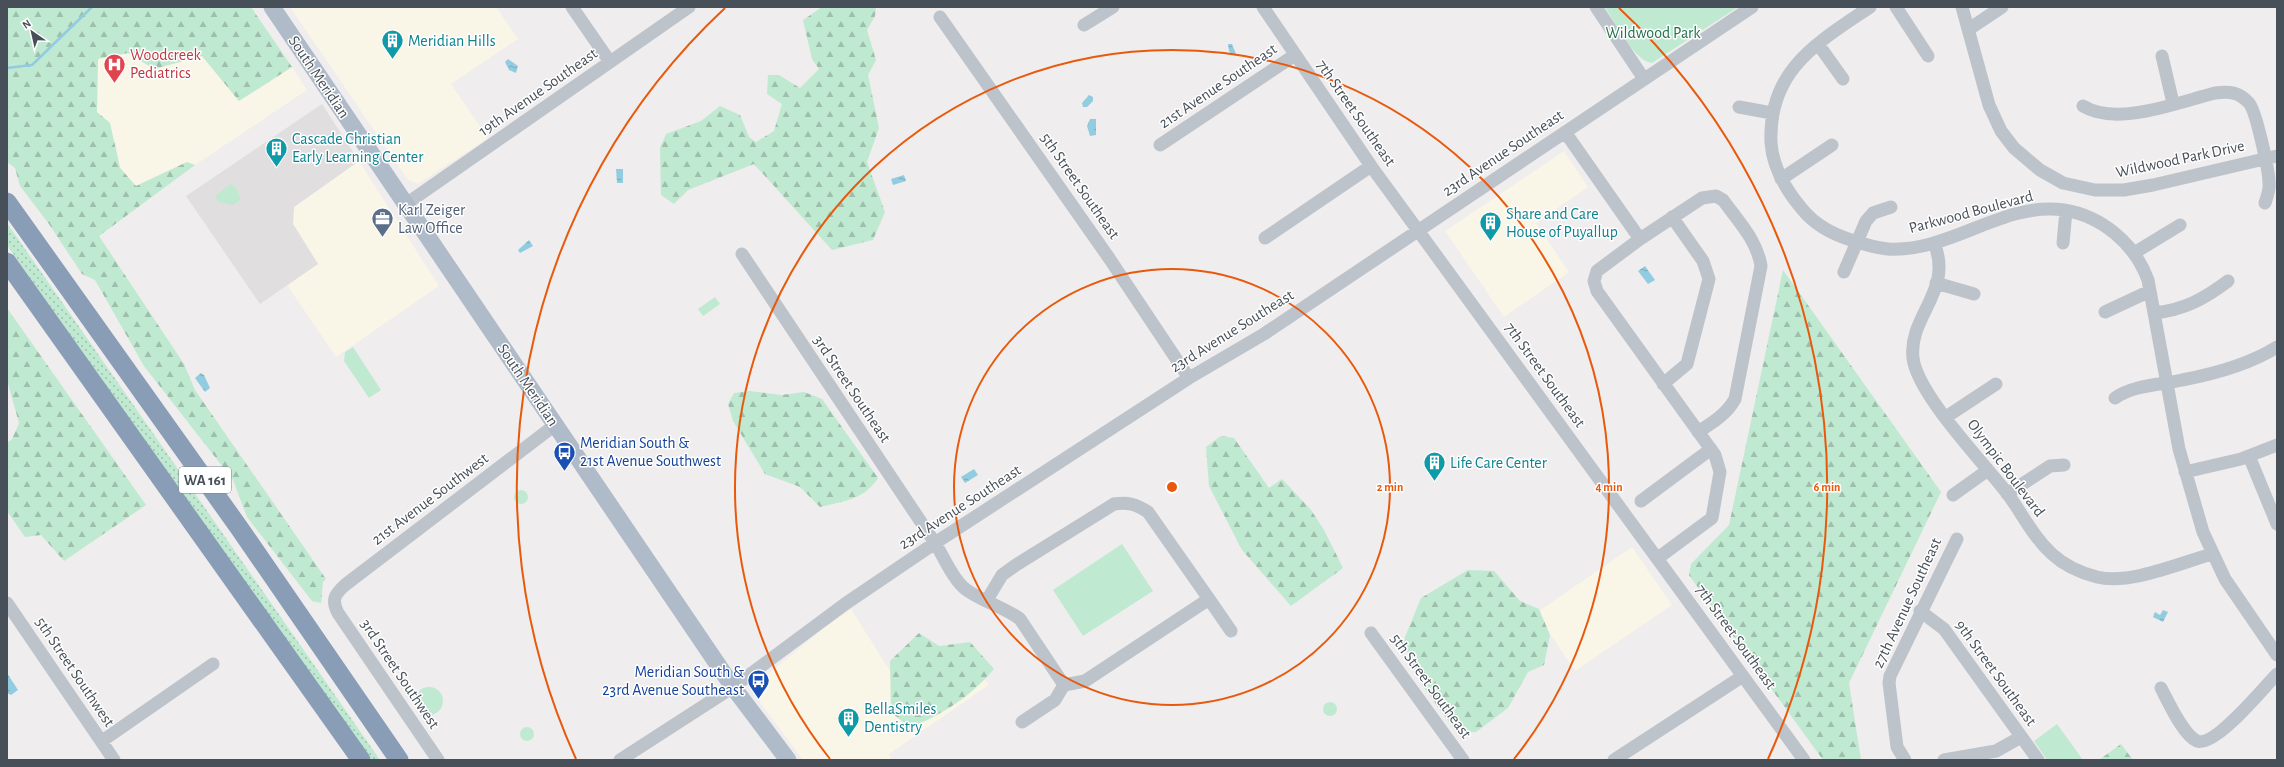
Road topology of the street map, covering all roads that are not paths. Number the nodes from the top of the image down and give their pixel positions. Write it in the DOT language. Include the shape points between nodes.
graph roads {
  1 [pos="272,7"];
  2 [pos="572,7"];
  3 [pos="689,7"];
  4 [pos="1113,7"];
  5 [pos="1263,7"];
  6 [pos="1596,7"];
  7 [pos="1752,7"];
  8 [pos="1870,7"];
  9 [pos="1896,7"];
  10 [pos="1962,7"];
  11 [pos="2002,7"];
  12 [pos="940,16"];
  13 [pos="1084,25"];
  14 [pos="1969,29"];
  15 [pos="1818,44"];
  16 [pos="1295,55"];
  17 [pos="1928,56"];
  18 [pos="2162,56"];
  19 [pos="610,62"];
  20 [pos="1644,79"];
  21 [pos="1843,79"];
  22 [pos="2173,103"];
  23 [pos="2083,106"];
  24 [pos="1739,107"];
  25 [pos="1772,113"];
  26 [pos="1565,132"];
  27 [pos="1160,145"];
  28 [pos="1832,146"];
  29 [pos="2271,157"];
  30 [pos="1371,166"];
  31 [pos="1781,179"];
  32 [pos="7,202"];
  33 [pos="406,204"];
  34 [pos="2265,204"];
  35 [pos="1891,207"];
  36 [pos="2066,211"];
  37 [pos="1672,217"];
  38 [pos="2180,225"];
  39 [pos="1418,230"];
  40 [pos="1265,238"];
  41 [pos="1640,238"];
  42 [pos="1857,242"];
  43 [pos="1934,243"];
  44 [pos="2063,243"];
  45 [pos="2134,252"];
  46 [pos="742,254"];
  47 [pos="7,262"];
  48 [pos="1844,272"];
  49 [pos="2228,281"];
  50 [pos="1936,282"];
  51 [pos="2150,291"];
  52 [pos="1974,294"];
  53 [pos="2105,312"];
  54 [pos="2154,313"];
  55 [pos="2277,347"];
  56 [pos="1189,378"];
  57 [pos="2168,383"];
  58 [pos="1663,384"];
  59 [pos="1996,384"];
  60 [pos="2115,398"];
  61 [pos="1946,417"];
  62 [pos="555,425"];
  63 [pos="1698,432"];
  64 [pos="2277,446"];
  65 [pos="1711,449"];
  66 [pos="2250,456"];
  67 [pos="2064,465"];
  68 [pos="1988,470"];
  69 [pos="2185,472"];
  70 [pos="2008,494"];
  71 [pos="1953,495"];
  72 [pos="1641,501"];
  73 [pos="2277,524"];
  74 [pos="1957,539"];
  75 [pos="935,543"];
  76 [pos="2212,554"];
  77 [pos="1658,558"];
  78 [pos="1209,599"];
  79 [pos="987,600"];
  80 [pos="7,603"];
  81 [pos="335,606"];
  82 [pos="1920,611"];
  83 [pos="1231,631"];
  84 [pos="1371,633"];
  85 [pos="2277,655"];
  86 [pos="213,664"];
  87 [pos="2277,674"];
  88 [pos="1743,676"];
  89 [pos="1064,685"];
  90 [pos="733,687"];
  91 [pos="2160,688"];
  92 [pos="1022,722"];
  93 [pos="2021,737"];
  94 [pos="102,741"];
  95 [pos="114,760"];
  96 [pos="361,760"];
  97 [pos="399,760"];
  98 [pos="438,760"];
  99 [pos="620,760"];
  100 [pos="788,760"];
  101 [pos="1463,760"];
  102 [pos="1614,760"];
  103 [pos="1804,760"];
  104 [pos="1905,760"];
  105 [pos="1944,760"];
  106 [pos="2038,760"];
  1 -- 33 [label="main road, South Meridian"];
  2 -- 19 [label="street"];
  3 -- 19 [label="street, 19th Avenue Southeast"];
  4 -- 13 [label="street"];
  5 -- 16 [label="street, 7th Street Southeast"];
  6 -- 20 [label="street"];
  7 -- 20 [label="street, 23rd Avenue Southeast"];
  8 -- 15 [label="street, Parkwood Boulevard"];
  9 -- 17 [label="street"];
  10 -- 14 [label="street, Wildwood Park Drive"];
  11 -- 14 [label="street"];
  12 -- 56 [label="street, 5th Street Southeast"];
  14 -- 29 [label="street, Wildwood Park Drive" via="1989,106 2001,131 2022,155 2040,170 2063,183 2095,190 2124,190"];
  15 -- 21 [label="street"];
  15 -- 25 [label="street, Parkwood Boulevard" via="1800,58 1787,77"];
  16 -- 27 [label="street, 21st Avenue Southeast"];
  16 -- 30 [label="street, 7th Street Southeast"];
  18 -- 22 [label="street"];
  19 -- 33 [label="street, 19th Avenue Southeast"];
  20 -- 26 [label="street, 23rd Avenue Southeast"];
  22 -- 23 [label="street" via="2124,114 2100,113"];
  22 -- 29 [label="street" via="2224,91 2240,95 2251,106"];
  24 -- 25 [label="street"];
  25 -- 31 [label="street, Parkwood Boulevard" via="1772,154"];
  26 -- 39 [label="street, 23rd Avenue Southeast"];
  26 -- 41 [label="street"];
  28 -- 31 [label="street"];
  29 -- 34 [label="street" via="2270,183"];
  30 -- 39 [label="street, 7th Street Southeast"];
  30 -- 40 [label="street"];
  31 -- 42 [label="street, Parkwood Boulevard" via="1798,204 1814,221 1825,229"];
  32 -- 97 [label="highway, WA 161" via="240,529"];
  33 -- 62 [label="main road, South Meridian"];
  35 -- 42 [label="street" via="1869,217"];
  36 -- 43 [label="street, Parkwood Boulevard" via="2036,210 2020,213"];
  36 -- 44 [label="street"];
  36 -- 45 [label="street, Parkwood Boulevard" via="2104,225"];
  37 -- 41 [label="street"];
  37 -- 58 [label="street" via="1703,261 1709,279 1686,364"];
  37 -- 63 [label="street" via="1702,198 1716,196 1723,200 1753,240 1761,266 1735,399 1729,410"];
  38 -- 45 [label="street"];
  39 -- 56 [label="street, 23rd Avenue Southeast" via="1264,334"];
  39 -- 77 [label="street, 7th Street Southeast"];
  41 -- 58 [label="street" via="1597,271 1594,281 1597,291"];
  42 -- 43 [label="street, Parkwood Boulevard" via="1890,249"];
  42 -- 48 [label="street"];
  43 -- 50 [label="street, Olympic Boulevard" via="1940,262"];
  45 -- 51 [label="street, Parkwood Boulevard" via="2145,270"];
  46 -- 75 [label="street, 3rd Street Southeast"];
  47 -- 96 [label="highway, WA 161"];
  49 -- 54 [label="street" via="2188,306"];
  50 -- 52 [label="street"];
  50 -- 61 [label="street, Olympic Boulevard" via="1935,292 1915,337 1913,358 1926,388"];
  51 -- 53 [label="street"];
  51 -- 54 [label="street, Parkwood Boulevard"];
  54 -- 57 [label="street, Parkwood Boulevard"];
  55 -- 57 [label="street" via="2223,370"];
  56 -- 75 [label="street, 23rd Avenue Southeast"];
  57 -- 60 [label="street" via="2130,390"];
  57 -- 69 [label="street, Parkwood Boulevard"];
  58 -- 63 [label="street"];
  59 -- 61 [label="street"];
  61 -- 68 [label="street, Olympic Boulevard"];
  62 -- 81 [label="street, 21st Avenue Southwest" via="345,585 335,596"];
  62 -- 90 [label="main road, South Meridian"];
  63 -- 65 [label="street"];
  64 -- 66 [label="street"];
  65 -- 72 [label="street"];
  65 -- 77 [label="street" via="1720,472 1712,518"];
  66 -- 69 [label="street"];
  66 -- 73 [label="street"];
  67 -- 70 [label="street" via="2050,466"];
  68 -- 70 [label="street, Olympic Boulevard"];
  68 -- 71 [label="street"];
  69 -- 76 [label="street, Parkwood Boulevard"];
  70 -- 76 [label="street, Olympic Boulevard" via="2033,532 2052,554 2073,568 2098,577 2122,578 2142,574"];
  74 -- 82 [label="street, 27th Avenue Southeast"];
  75 -- 79 [label="street, 3rd Street Southeast" via="963,587"];
  75 -- 90 [label="street, 23rd Avenue Southeast" via="845,604"];
  76 -- 85 [label="street, Parkwood Boulevard" via="2234,592"];
  77 -- 88 [label="street, 7th Street Southeast"];
  78 -- 79 [label="street" via="1148,512 1127,502 1114,504 1016,565 1002,575"];
  78 -- 83 [label="street"];
  78 -- 89 [label="street" via="1085,681"];
  79 -- 89 [label="street, 3rd Street Southeast" via="1020,619"];
  80 -- 94 [label="street, 5th Street Southwest"];
  81 -- 98 [label="street, 3rd Street Southwest"];
  82 -- 93 [label="street, 9th Street Southeast" via="1944,629"];
  82 -- 104 [label="street, 27th Avenue Southeast" via="1892,669 1889,683 1897,747"];
  84 -- 101 [label="street, 5th Street Southeast"];
  86 -- 94 [label="street"];
  87 -- 91 [label="street" via="2224,729 2206,741 2197,741 2189,735"];
  88 -- 102 [label="street"];
  88 -- 103 [label="street, 7th Street Southeast"];
  89 -- 92 [label="street" via="1055,700"];
  90 -- 99 [label="street, 23rd Avenue Southeast"];
  90 -- 100 [label="main road, South Meridian"];
  93 -- 105 [label="street" via="1996,751"];
  93 -- 106 [label="street, 9th Street Southeast"];
  94 -- 95 [label="street, 5th Street Southwest"];
}
